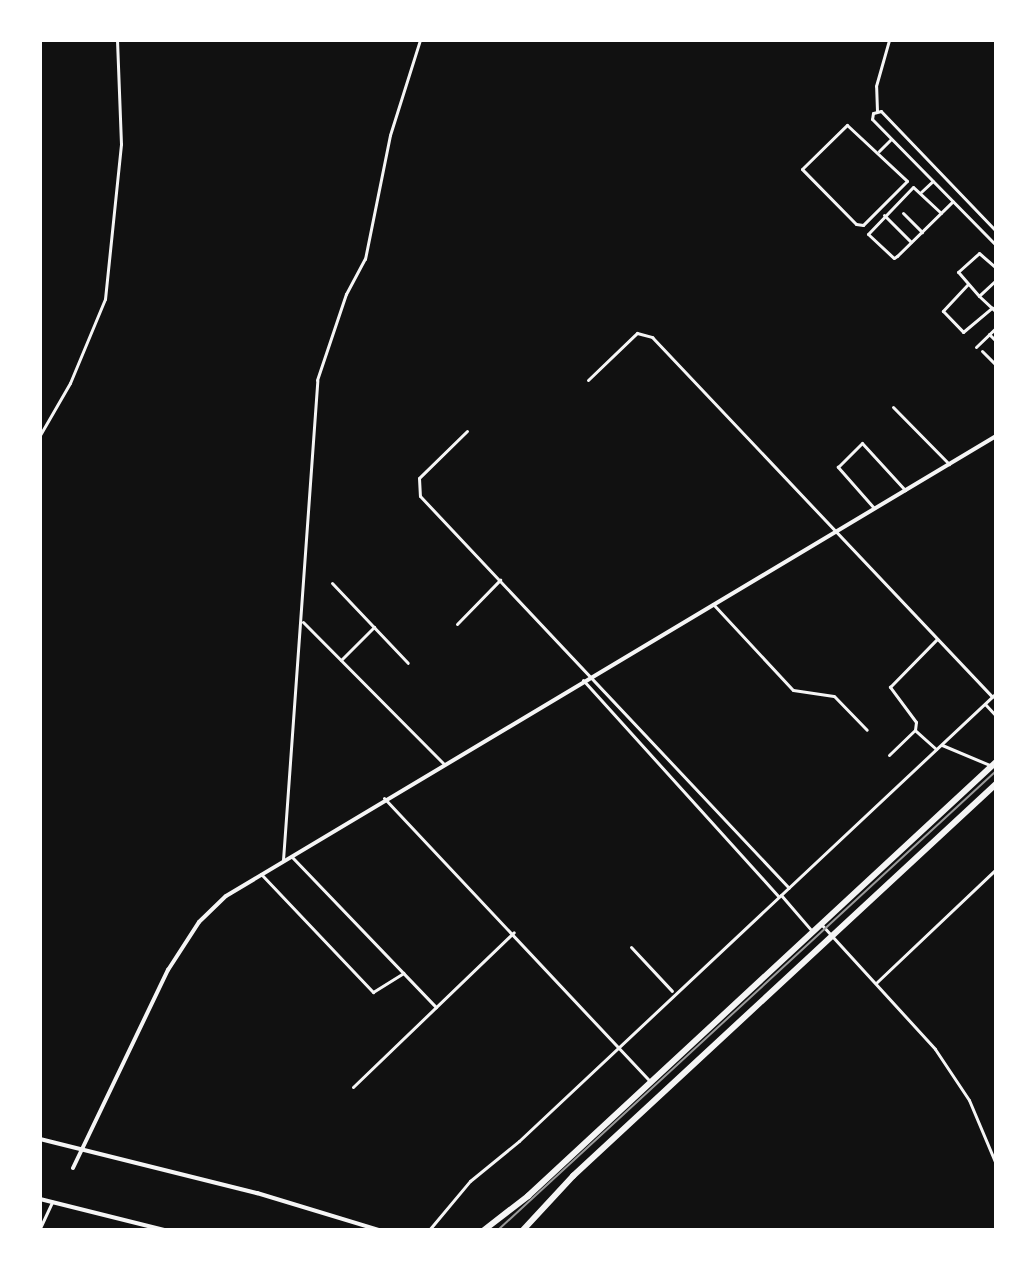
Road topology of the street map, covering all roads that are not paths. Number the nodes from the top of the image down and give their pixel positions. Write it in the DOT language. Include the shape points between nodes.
graph roads {
  1 [pos="117,40"];
  2 [pos="420,40"];
  3 [pos="889,40"];
  4 [pos="877,111"];
  5 [pos="891,139"];
  6 [pos="879,151"];
  7 [pos="933,181"];
  8 [pos="921,192"];
  9 [pos="953,201"];
  10 [pos="903,213"];
  11 [pos="941,213"];
  12 [pos="884,215"];
  13 [pos="996,231"];
  14 [pos="922,232"];
  15 [pos="911,242"];
  16 [pos="996,245"];
  17 [pos="996,268"];
  18 [pos="996,280"];
  19 [pos="968,284"];
  20 [pos="979,296"];
  21 [pos="992,308"];
  22 [pos="996,312"];
  23 [pos="996,328"];
  24 [pos="989,334"];
  25 [pos="996,341"];
  26 [pos="976,347"];
  27 [pos="982,351"];
  28 [pos="996,365"];
  29 [pos="588,380"];
  30 [pos="893,407"];
  31 [pos="467,431"];
  32 [pos="40,435"];
  33 [pos="996,436"];
  34 [pos="949,464"];
  35 [pos="905,490"];
  36 [pos="874,508"];
  37 [pos="837,530"];
  38 [pos="500,580"];
  39 [pos="332,583"];
  40 [pos="713,604"];
  41 [pos="303,622"];
  42 [pos="457,624"];
  43 [pos="374,627"];
  44 [pos="937,639"];
  45 [pos="341,660"];
  46 [pos="408,663"];
  47 [pos="593,675"];
  48 [pos="583,680"];
  49 [pos="996,693"];
  50 [pos="992,697"];
  51 [pos="985,704"];
  52 [pos="996,716"];
  53 [pos="867,730"];
  54 [pos="915,730"];
  55 [pos="942,745"];
  56 [pos="937,750"];
  57 [pos="889,755"];
  58 [pos="443,763"];
  59 [pos="994,764"];
  60 [pos="996,784"];
  61 [pos="384,798"];
  62 [pos="290,856"];
  63 [pos="283,860"];
  64 [pos="996,869"];
  65 [pos="261,874"];
  66 [pos="789,888"];
  67 [pos="780,896"];
  68 [pos="820,923"];
  69 [pos="812,931"];
  70 [pos="514,932"];
  71 [pos="835,935"];
  72 [pos="631,947"];
  73 [pos="403,973"];
  74 [pos="876,983"];
  75 [pos="673,992"];
  76 [pos="436,1007"];
  77 [pos="617,1045"];
  78 [pos="651,1082"];
  79 [pos="353,1087"];
  80 [pos="40,1139"];
  81 [pos="83,1149"];
  82 [pos="996,1164"];
  83 [pos="73,1168"];
  84 [pos="40,1199"];
  85 [pos="52,1202"];
  86 [pos="40,1228"];
  87 [pos="164,1230"];
  88 [pos="379,1230"];
  89 [pos="429,1230"];
  90 [pos="484,1230"];
  91 [pos="523,1230"];
  1 -- 32 [label="street" via="121,144 107,291 70,383"];
  2 -- 41 [label="street" via="390,135 365,259 346,294 317,380"];
  3 -- 4 [label="street" via="876,86"];
  4 -- 5 [label="street" via="872,119"];
  4 -- 13 [label="street"];
  5 -- 6 [label="street"];
  5 -- 7 [label="street"];
  6 -- 6 [label="street" via="907,182 863,225 802,169 850,124"];
  7 -- 8 [label="street"];
  7 -- 9 [label="street"];
  8 -- 11 [label="street"];
  8 -- 12 [label="street" via="913,187"];
  9 -- 11 [label="street"];
  9 -- 16 [label="street"];
  10 -- 14 [label="street"];
  11 -- 14 [label="street"];
  12 -- 15 [label="street"];
  12 -- 15 [label="street" via="868,234 890,257"];
  14 -- 15 [label="street"];
  17 -- 19 [label="street" via="978,253 958,273"];
  18 -- 20 [label="street"];
  19 -- 20 [label="street"];
  19 -- 21 [label="street" via="943,311 963,332"];
  20 -- 21 [label="street"];
  21 -- 22 [label="street"];
  23 -- 24 [label="street"];
  24 -- 25 [label="street"];
  24 -- 26 [label="street"];
  27 -- 28 [label="street"];
  29 -- 37 [label="street" via="637,333 652,337"];
  30 -- 34 [label="street"];
  31 -- 38 [label="street" via="424,472 418,490"];
  33 -- 34 [label="street"];
  34 -- 35 [label="street"];
  35 -- 36 [label="street"];
  35 -- 36 [label="street" via="868,445 859,445 838,467"];
  36 -- 37 [label="street"];
  37 -- 40 [label="street"];
  37 -- 44 [label="street"];
  38 -- 42 [label="street"];
  38 -- 47 [label="street"];
  39 -- 43 [label="street"];
  40 -- 47 [label="street"];
  40 -- 53 [label="street" via="793,690 834,696"];
  41 -- 45 [label="street"];
  41 -- 63 [label="street" via="281,831"];
  43 -- 45 [label="street"];
  43 -- 46 [label="street"];
  44 -- 50 [label="street"];
  44 -- 54 [label="street" via="890,687 916,722"];
  45 -- 58 [label="street"];
  47 -- 48 [label="street"];
  47 -- 66 [label="street"];
  48 -- 58 [label="street"];
  48 -- 67 [label="street"];
  49 -- 50 [label="street"];
  50 -- 51 [label="street"];
  51 -- 52 [label="street"];
  51 -- 55 [label="street"];
  54 -- 56 [label="street"];
  54 -- 57 [label="street"];
  55 -- 56 [label="street"];
  55 -- 59 [label="street"];
  56 -- 66 [label="street"];
  58 -- 61 [label="street"];
  59 -- 68 [label="main road"];
  60 -- 71 [label="main road"];
  61 -- 62 [label="street"];
  61 -- 70 [label="street"];
  62 -- 63 [label="street"];
  62 -- 73 [label="street"];
  63 -- 65 [label="street"];
  64 -- 74 [label="street"];
  65 -- 73 [label="street" via="373,992"];
  65 -- 81 [label="street" via="212,908 187,940"];
  66 -- 67 [label="street"];
  67 -- 69 [label="street"];
  67 -- 75 [label="street"];
  68 -- 69 [label="main road"];
  68 -- 71 [label="street"];
  69 -- 78 [label="main road"];
  70 -- 76 [label="street"];
  70 -- 77 [label="street"];
  71 -- 74 [label="street"];
  71 -- 91 [label="main road" via="573,1176"];
  72 -- 75 [label="street"];
  73 -- 76 [label="street"];
  74 -- 82 [label="street" via="955,1078"];
  75 -- 77 [label="street"];
  76 -- 79 [label="street"];
  77 -- 78 [label="street"];
  77 -- 89 [label="street" via="470,1181"];
  78 -- 90 [label="main road"];
  80 -- 81 [label="street"];
  81 -- 83 [label="street"];
  81 -- 88 [label="street"];
  84 -- 85 [label="street"];
  85 -- 86 [label="street"];
  85 -- 87 [label="street"];
}
